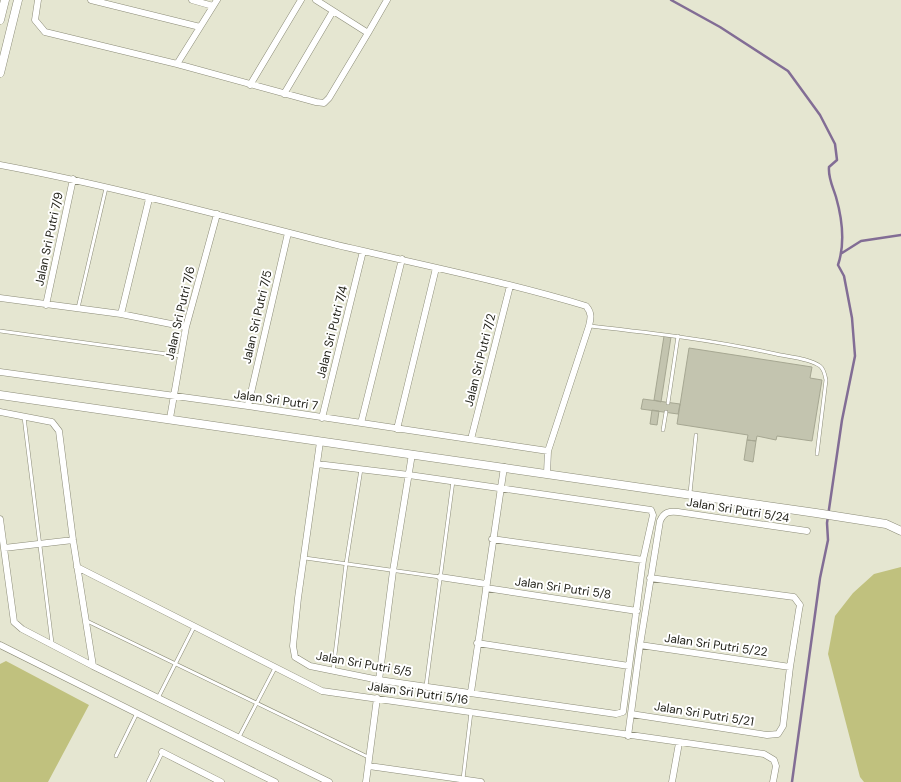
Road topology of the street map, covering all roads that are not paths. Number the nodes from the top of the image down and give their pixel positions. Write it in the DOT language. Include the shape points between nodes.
graph roads {
  1 [pos="4,0"];
  2 [pos="18,0"];
  3 [pos="38,0"];
  4 [pos="91,0"];
  5 [pos="192,0"];
  6 [pos="217,0"];
  7 [pos="301,0"];
  8 [pos="316,0"];
  9 [pos="387,0"];
  10 [pos="213,6"];
  11 [pos="333,11"];
  12 [pos="0,20"];
  13 [pos="200,27"];
  14 [pos="368,32"];
  15 [pos="177,64"];
  16 [pos="0,73"];
  17 [pos="250,85"];
  18 [pos="284,94"];
  19 [pos="0,165"];
  20 [pos="73,179"];
  21 [pos="106,188"];
  22 [pos="149,199"];
  23 [pos="217,214"];
  24 [pos="288,233"];
  25 [pos="363,251"];
  26 [pos="402,259"];
  27 [pos="436,268"];
  28 [pos="510,286"];
  29 [pos="0,298"];
  30 [pos="46,305"];
  31 [pos="78,309"];
  32 [pos="121,314"];
  33 [pos="589,326"];
  34 [pos="186,327"];
  35 [pos="0,331"];
  36 [pos="678,336"];
  37 [pos="180,356"];
  38 [pos="0,372"];
  39 [pos="0,395"];
  40 [pos="173,397"];
  41 [pos="668,403"];
  42 [pos="248,406"];
  43 [pos="0,412"];
  44 [pos="666,412"];
  45 [pos="24,417"];
  46 [pos="170,418"];
  47 [pos="322,418"];
  48 [pos="361,423"];
  49 [pos="397,429"];
  50 [pos="663,430"];
  51 [pos="696,435"];
  52 [pos="471,440"];
  53 [pos="320,442"];
  54 [pos="548,451"];
  55 [pos="412,454"];
  56 [pos="817,454"];
  57 [pos="317,464"];
  58 [pos="504,467"];
  59 [pos="361,469"];
  60 [pos="547,473"];
  61 [pos="409,475"];
  62 [pos="453,481"];
  63 [pos="501,488"];
  64 [pos="690,494"];
  65 [pos="0,519"];
  66 [pos="807,531"];
  67 [pos="901,531"];
  68 [pos="492,539"];
  69 [pos="73,540"];
  70 [pos="39,544"];
  71 [pos="4,548"];
  72 [pos="305,558"];
  73 [pos="643,560"];
  74 [pos="346,564"];
  75 [pos="77,567"];
  76 [pos="394,571"];
  77 [pos="440,577"];
  78 [pos="650,578"];
  79 [pos="486,586"];
  80 [pos="637,610"];
  81 [pos="85,620"];
  82 [pos="195,627"];
  83 [pos="477,644"];
  84 [pos="0,645"];
  85 [pos="52,645"];
  86 [pos="640,645"];
  87 [pos="176,664"];
  88 [pos="93,666"];
  89 [pos="628,666"];
  90 [pos="790,667"];
  91 [pos="275,668"];
  92 [pos="333,670"];
  93 [pos="379,680"];
  94 [pos="426,686"];
  95 [pos="471,692"];
  96 [pos="158,698"];
  97 [pos="377,698"];
  98 [pos="257,703"];
  99 [pos="470,712"];
  100 [pos="137,713"];
  101 [pos="631,714"];
  102 [pos="628,736"];
  103 [pos="239,738"];
  104 [pos="679,743"];
  105 [pos="162,752"];
  106 [pos="116,756"];
  107 [pos="370,758"];
  108 [pos="369,766"];
  109 [pos="463,781"];
  110 [pos="149,782"];
  111 [pos="221,782"];
  112 [pos="275,782"];
  113 [pos="329,782"];
  114 [pos="366,782"];
  115 [pos="482,782"];
  116 [pos="672,782"];
  117 [pos="773,782"];
  1 -- 12 [label="street"];
  2 -- 16 [label="street"];
  3 -- 15 [label="street" via="35,20 45,32"];
  4 -- 13 [label="street"];
  5 -- 10 [label="street"];
  6 -- 10 [label="street"];
  7 -- 17 [label="street"];
  8 -- 11 [label="street"];
  9 -- 14 [label="street"];
  10 -- 13 [label="street"];
  11 -- 14 [label="street"];
  11 -- 18 [label="street"];
  13 -- 15 [label="street"];
  14 -- 18 [label="street" via="329,98 324,102"];
  15 -- 17 [label="street"];
  17 -- 18 [label="street"];
  19 -- 20 [label="street"];
  20 -- 21 [label="street"];
  20 -- 30 [label="street, Jalan Sri Putri 7/9"];
  21 -- 22 [label="street"];
  21 -- 31 [label="lane"];
  22 -- 23 [label="street"];
  22 -- 32 [label="street"];
  23 -- 24 [label="street"];
  23 -- 34 [label="street, Jalan Sri Putri 7/6"];
  24 -- 25 [label="street"];
  24 -- 42 [label="street, Jalan Sri Putri 7/5"];
  25 -- 26 [label="street"];
  25 -- 47 [label="street, Jalan Sri Putri 7/4"];
  26 -- 27 [label="street"];
  26 -- 48 [label="street"];
  27 -- 28 [label="street"];
  27 -- 49 [label="street"];
  28 -- 33 [label="street" via="586,306 591,316"];
  28 -- 52 [label="street, Jalan Sri Putri 7/2"];
  29 -- 30 [label="street"];
  30 -- 31 [label="street"];
  31 -- 32 [label="street"];
  32 -- 34 [label="street"];
  33 -- 36 [label="lane"];
  33 -- 54 [label="street"];
  34 -- 37 [label="street, Jalan Sri Putri 7/6"];
  35 -- 37 [label="lane"];
  36 -- 41 [label="lane"];
  36 -- 56 [label="lane" via="796,358 822,367 826,380"];
  37 -- 40 [label="street, Jalan Sri Putri 7/6"];
  38 -- 40 [label="street, Jalan Sri Putri 7"];
  39 -- 46 [label="street"];
  40 -- 42 [label="street, Jalan Sri Putri 7"];
  40 -- 46 [label="street, Jalan Sri Putri 7/6"];
  42 -- 47 [label="street, Jalan Sri Putri 7"];
  43 -- 45 [label="street"];
  44 -- 50 [label="lane"];
  45 -- 69 [label="street" via="52,422 59,431"];
  45 -- 70 [label="lane"];
  46 -- 53 [label="street"];
  47 -- 48 [label="street, Jalan Sri Putri 7"];
  48 -- 49 [label="street, Jalan Sri Putri 7"];
  49 -- 52 [label="street, Jalan Sri Putri 7"];
  51 -- 64 [label="lane"];
  52 -- 54 [label="street, Jalan Sri Putri 7"];
  53 -- 55 [label="street"];
  53 -- 57 [label="street, Jalan Sri Putri 5/5"];
  54 -- 60 [label="street"];
  55 -- 58 [label="street"];
  55 -- 61 [label="street"];
  57 -- 59 [label="street"];
  57 -- 72 [label="street, Jalan Sri Putri 5/5"];
  58 -- 60 [label="street"];
  58 -- 63 [label="street"];
  59 -- 61 [label="street"];
  59 -- 74 [label="lane"];
  60 -- 64 [label="street"];
  61 -- 62 [label="street"];
  61 -- 76 [label="street"];
  62 -- 63 [label="street"];
  62 -- 77 [label="lane"];
  63 -- 68 [label="street"];
  63 -- 73 [label="street" via="651,510 653,515"];
  64 -- 67 [label="street" via="886,524"];
  65 -- 71 [label="street"];
  66 -- 78 [label="street, Jalan Sri Putri 5/24" via="667,512 662,515 660,521"];
  68 -- 73 [label="street"];
  68 -- 79 [label="street"];
  69 -- 70 [label="street"];
  69 -- 75 [label="street"];
  70 -- 71 [label="street"];
  70 -- 85 [label="lane"];
  71 -- 85 [label="street" via="14,622"];
  72 -- 74 [label="lane"];
  72 -- 92 [label="street, Jalan Sri Putri 5/5" via="298,604 295,657 310,666"];
  73 -- 80 [label="street"];
  74 -- 76 [label="lane"];
  74 -- 92 [label="lane"];
  75 -- 81 [label="street"];
  75 -- 82 [label="street, Jalan Sri Putri 5/16"];
  76 -- 77 [label="lane"];
  76 -- 93 [label="street"];
  77 -- 79 [label="street, Jalan Sri Putri 5/8"];
  77 -- 94 [label="lane"];
  78 -- 86 [label="street"];
  78 -- 90 [label="street" via="794,597 800,604"];
  79 -- 80 [label="street, Jalan Sri Putri 5/8"];
  79 -- 83 [label="street"];
  80 -- 89 [label="street"];
  81 -- 87 [label="lane"];
  81 -- 88 [label="street"];
  82 -- 87 [label="lane"];
  82 -- 91 [label="street, Jalan Sri Putri 5/16"];
  83 -- 89 [label="street"];
  83 -- 95 [label="street"];
  84 -- 100 [label="street"];
  85 -- 88 [label="street"];
  86 -- 90 [label="street, Jalan Sri Putri 5/22"];
  86 -- 101 [label="street"];
  87 -- 96 [label="lane"];
  87 -- 98 [label="lane"];
  88 -- 96 [label="street"];
  89 -- 95 [label="street, Jalan Sri Putri 5/5" via="623,712 616,714"];
  90 -- 101 [label="street, Jalan Sri Putri 5/21" via="783,726 781,731 774,735"];
  91 -- 97 [label="street, Jalan Sri Putri 5/16" via="322,691"];
  91 -- 98 [label="lane"];
  92 -- 93 [label="street, Jalan Sri Putri 5/5"];
  93 -- 94 [label="street, Jalan Sri Putri 5/5"];
  94 -- 95 [label="street, Jalan Sri Putri 5/5"];
  96 -- 103 [label="street"];
  97 -- 99 [label="street, Jalan Sri Putri 5/16"];
  97 -- 107 [label="street"];
  98 -- 103 [label="lane"];
  98 -- 107 [label="lane"];
  99 -- 102 [label="street, Jalan Sri Putri 5/16"];
  99 -- 109 [label="lane"];
  100 -- 106 [label="lane"];
  100 -- 112 [label="street"];
  101 -- 102 [label="street"];
  102 -- 104 [label="street, Jalan Sri Putri 5/16"];
  103 -- 113 [label="street"];
  104 -- 116 [label="street"];
  104 -- 117 [label="street, Jalan Sri Putri 5/16" via="764,754 774,760 776,766"];
  105 -- 110 [label="lane"];
  105 -- 111 [label="street"];
  107 -- 108 [label="street"];
  108 -- 109 [label="street"];
  108 -- 114 [label="street"];
  109 -- 115 [label="street"];
}
